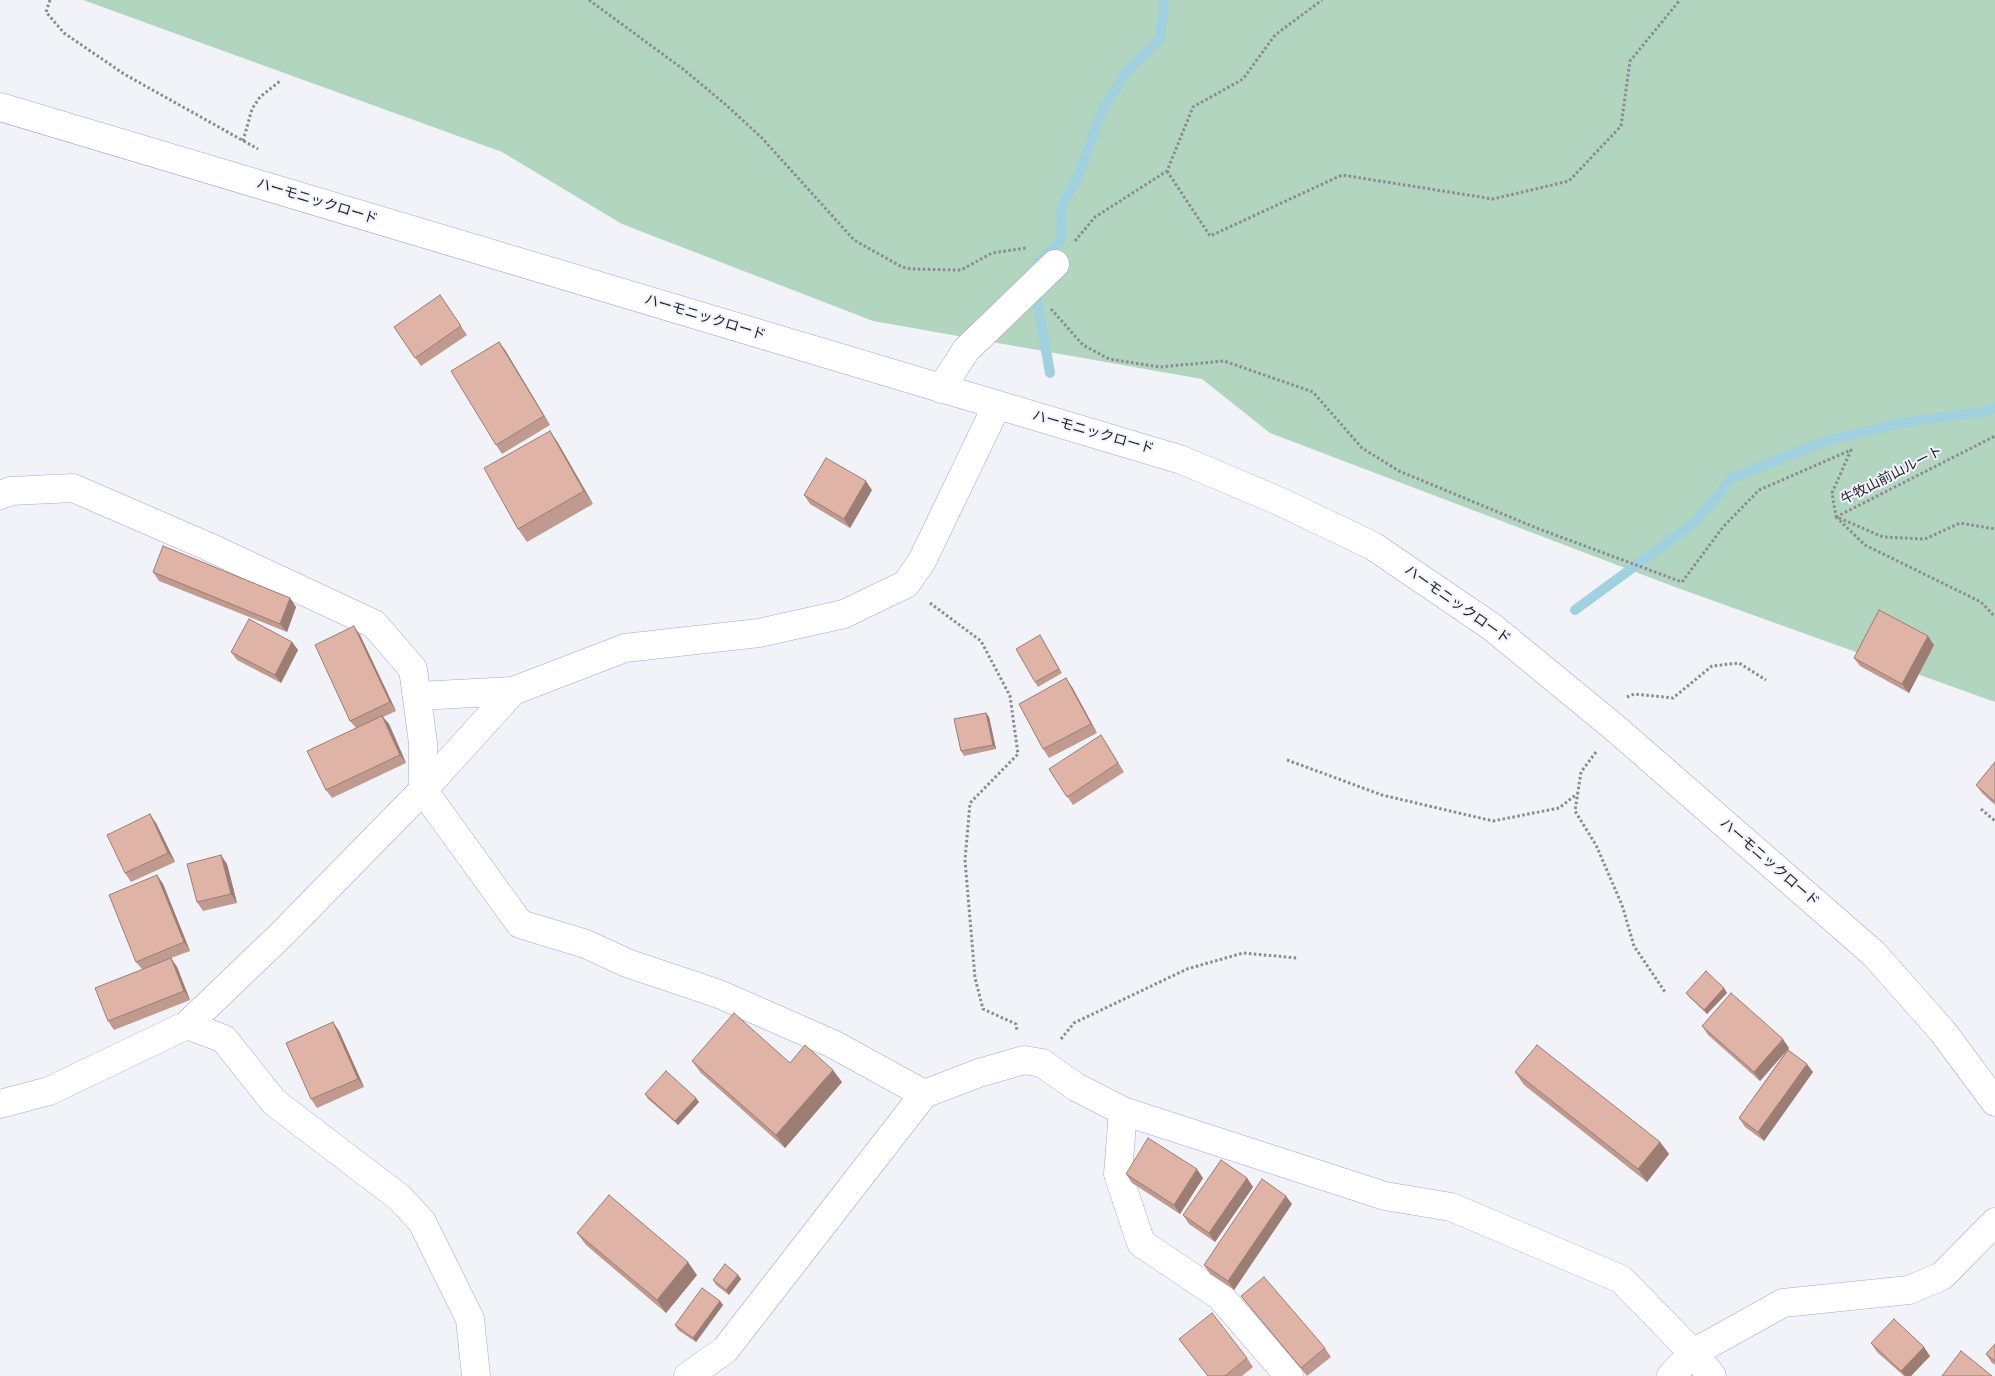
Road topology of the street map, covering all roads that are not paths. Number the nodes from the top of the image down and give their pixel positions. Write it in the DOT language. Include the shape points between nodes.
graph roads {
  1 [pos="0,107"];
  2 [pos="1044,274"];
  3 [pos="942,389"];
  4 [pos="997,405"];
  5 [pos="0,495"];
  6 [pos="512,691"];
  7 [pos="417,696"];
  8 [pos="423,790"];
  9 [pos="186,1025"];
  10 [pos="924,1094"];
  11 [pos="1995,1102"];
  12 [pos="0,1104"];
  13 [pos="1123,1111"];
  14 [pos="1995,1222"];
  15 [pos="1693,1353"];
  16 [pos="476,1376"];
  17 [pos="688,1376"];
  18 [pos="1289,1376"];
  19 [pos="1672,1376"];
  20 [pos="1712,1376"];
  1 -- 3 [label="street, ハーモニックロード"];
  2 -- 3 [label="street" via="966,350"];
  3 -- 4 [label="street, ハーモニックロード"];
  4 -- 6 [label="street" via="922,561 906,584 844,614 759,633 625,648"];
  4 -- 11 [label="street, ハーモニックロード" via="1182,460 1281,502 1373,546 1492,627 1615,728 1874,954 1943,1032"];
  5 -- 7 [label="street" via="11,491 73,488 374,624 413,669"];
  6 -- 7 [label="street"];
  6 -- 8 [label="street"];
  7 -- 8 [label="street" via="423,743"];
  8 -- 9 [label="street" via="282,934"];
  8 -- 10 [label="street" via="520,924 586,944 719,994 833,1044"];
  9 -- 12 [label="street" via="49,1091"];
  9 -- 16 [label="street" via="224,1039 274,1102 400,1198 422,1222 470,1319"];
  10 -- 13 [label="street" via="979,1073 1033,1062"];
  10 -- 17 [label="street" via="725,1350"];
  13 -- 15 [label="street" via="1385,1196 1451,1207 1621,1279"];
  13 -- 18 [label="street" via="1118,1174 1141,1243 1220,1296"];
  14 -- 15 [label="street" via="1942,1276 1909,1290 1783,1303"];
  15 -- 19 [label="street"];
  15 -- 20 [label="street"];
}
